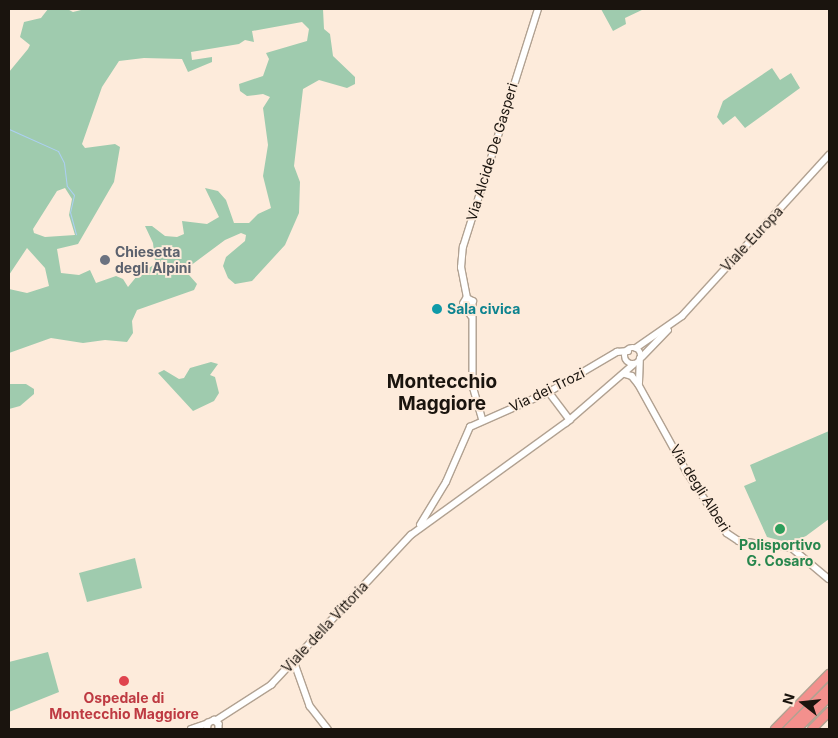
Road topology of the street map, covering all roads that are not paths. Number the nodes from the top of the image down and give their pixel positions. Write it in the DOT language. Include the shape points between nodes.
graph roads {
  1 [pos="538,9"];
  2 [pos="829,155"];
  3 [pos="674,323"];
  4 [pos="636,348"];
  5 [pos="628,351"];
  6 [pos="609,358"];
  7 [pos="641,358"];
  8 [pos="626,361"];
  9 [pos="634,365"];
  10 [pos="640,372"];
  11 [pos="624,375"];
  12 [pos="639,385"];
  13 [pos="550,392"];
  14 [pos="588,406"];
  15 [pos="483,420"];
  16 [pos="570,420"];
  17 [pos="549,436"];
  18 [pos="417,530"];
  19 [pos="829,579"];
  20 [pos="294,661"];
  21 [pos="829,674"];
  22 [pos="829,688"];
  23 [pos="829,697"];
  24 [pos="829,712"];
  25 [pos="218,725"];
  26 [pos="207,726"];
  27 [pos="191,729"];
  28 [pos="328,729"];
  29 [pos="775,729"];
  30 [pos="788,729"];
  31 [pos="798,729"];
  32 [pos="812,729"];
  1 -- 15 [label="street, Via Alcide De Gasperi" via="463,247 461,268 475,342 473,386"];
  2 -- 3 [label="street, Viale Europa"];
  3 -- 4 [label="street, Viale Europa"];
  3 -- 7 [label="street, Viale Europa"];
  4 -- 5 [label="street, Viale Europa"];
  4 -- 7 [label="street"];
  5 -- 6 [label="street, Via dei Trozi"];
  5 -- 8 [label="street"];
  6 -- 8 [label="street" via="616,355"];
  6 -- 13 [label="street, Via dei Trozi"];
  7 -- 9 [label="street, Viale Europa"];
  7 -- 10 [label="street"];
  8 -- 9 [label="street"];
  8 -- 11 [label="street"];
  9 -- 10 [label="street"];
  9 -- 11 [label="street, Viale Europa"];
  10 -- 12 [label="street"];
  11 -- 12 [label="street, Via degli Alberi" via="632,376"];
  11 -- 14 [label="street, Viale Europa"];
  12 -- 19 [label="street, Via degli Alberi" via="687,472 727,533 740,541 792,548"];
  13 -- 15 [label="street, Via dei Trozi"];
  13 -- 16 [label="street"];
  14 -- 16 [label="street, Viale Europa"];
  14 -- 17 [label="street, Viale Europa"];
  15 -- 18 [label="street, Via dei Trozi" via="467,429 438,495"];
  16 -- 17 [label="street, Viale Europa"];
  17 -- 18 [label="street, Viale Europa"];
  18 -- 20 [label="street, Viale della Vittoria"];
  20 -- 25 [label="street, Viale della Vittoria" via="265,690 224,714"];
  20 -- 28 [label="street" via="310,706"];
  21 -- 29 [label="highway"];
  22 -- 30 [label="highway"];
  23 -- 31 [label="highway"];
  24 -- 32 [label="highway"];
  25 -- 26 [label="street, Viale della Vittoria"];
  26 -- 27 [label="street, Viale della Vittoria"];
}
